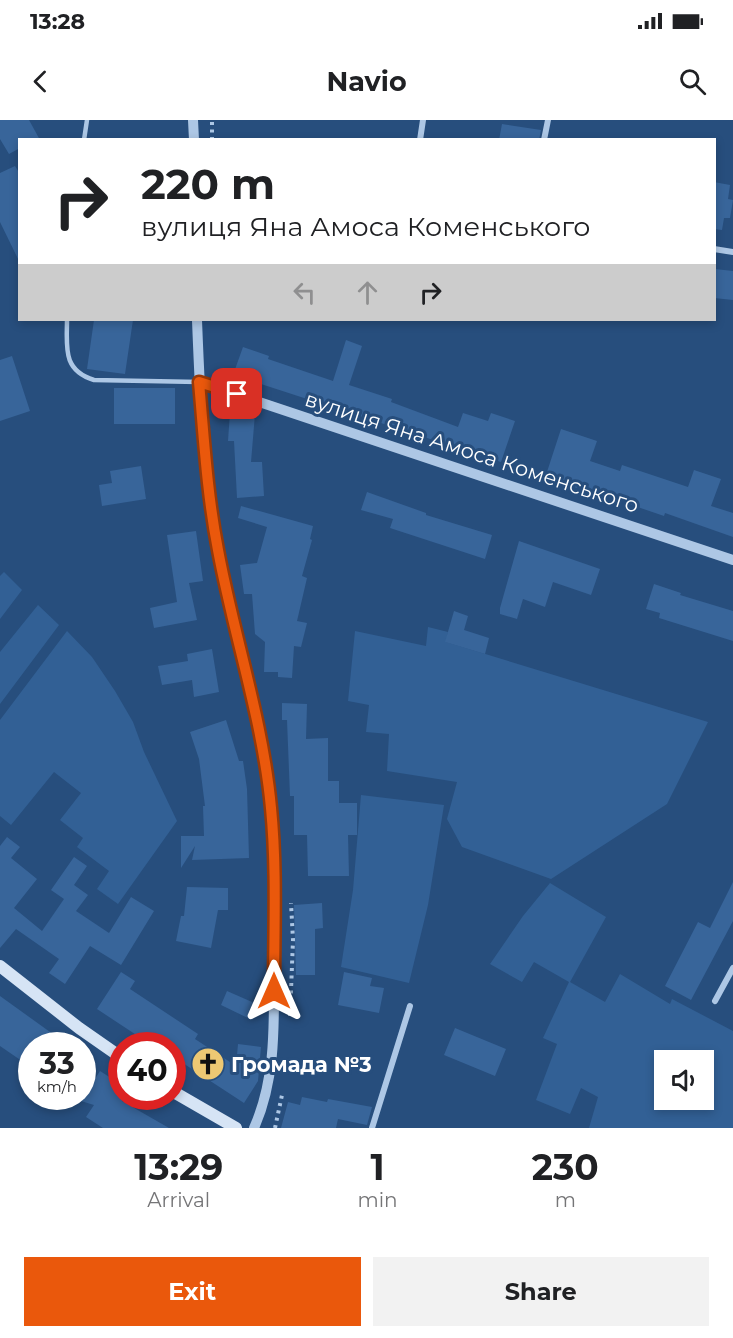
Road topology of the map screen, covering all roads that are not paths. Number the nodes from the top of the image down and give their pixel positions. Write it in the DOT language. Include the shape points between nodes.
graph roads {
  1 [pos="87,120"];
  2 [pos="194,120"];
  3 [pos="423,120"];
  4 [pos="548,120"];
  5 [pos="84,138"];
  6 [pos="194,138"];
  7 [pos="420,138"];
  8 [pos="544,138"];
  9 [pos="716,249"];
  10 [pos="733,252"];
  11 [pos="67,321"];
  12 [pos="197,321"];
  13 [pos="199,382"];
  14 [pos="733,560"];
  15 [pos="0,966"];
  16 [pos="733,968"];
  17 [pos="715,1001"];
  18 [pos="410,1006"];
  19 [pos="108,1048"];
  20 [pos="186,1099"];
  21 [pos="236,1128"];
  22 [pos="254,1128"];
  23 [pos="372,1128"];
  1 -- 5 [label="lane"];
  2 -- 6 [label="street"];
  3 -- 7 [label="street"];
  4 -- 8 [label="street"];
  9 -- 10 [label="street"];
  11 -- 13 [label="lane" via="67,355 83,377"];
  12 -- 13 [label="street"];
  13 -- 14 [label="street, вулиця Яна Амоса Коменського"];
  13 -- 22 [label="street" via="218,549 271,808 274,1038 263,1106"];
  15 -- 19 [label="main road"];
  16 -- 17 [label="street"];
  18 -- 23 [label="street"];
  20 -- 21 [label="main road"];
}
